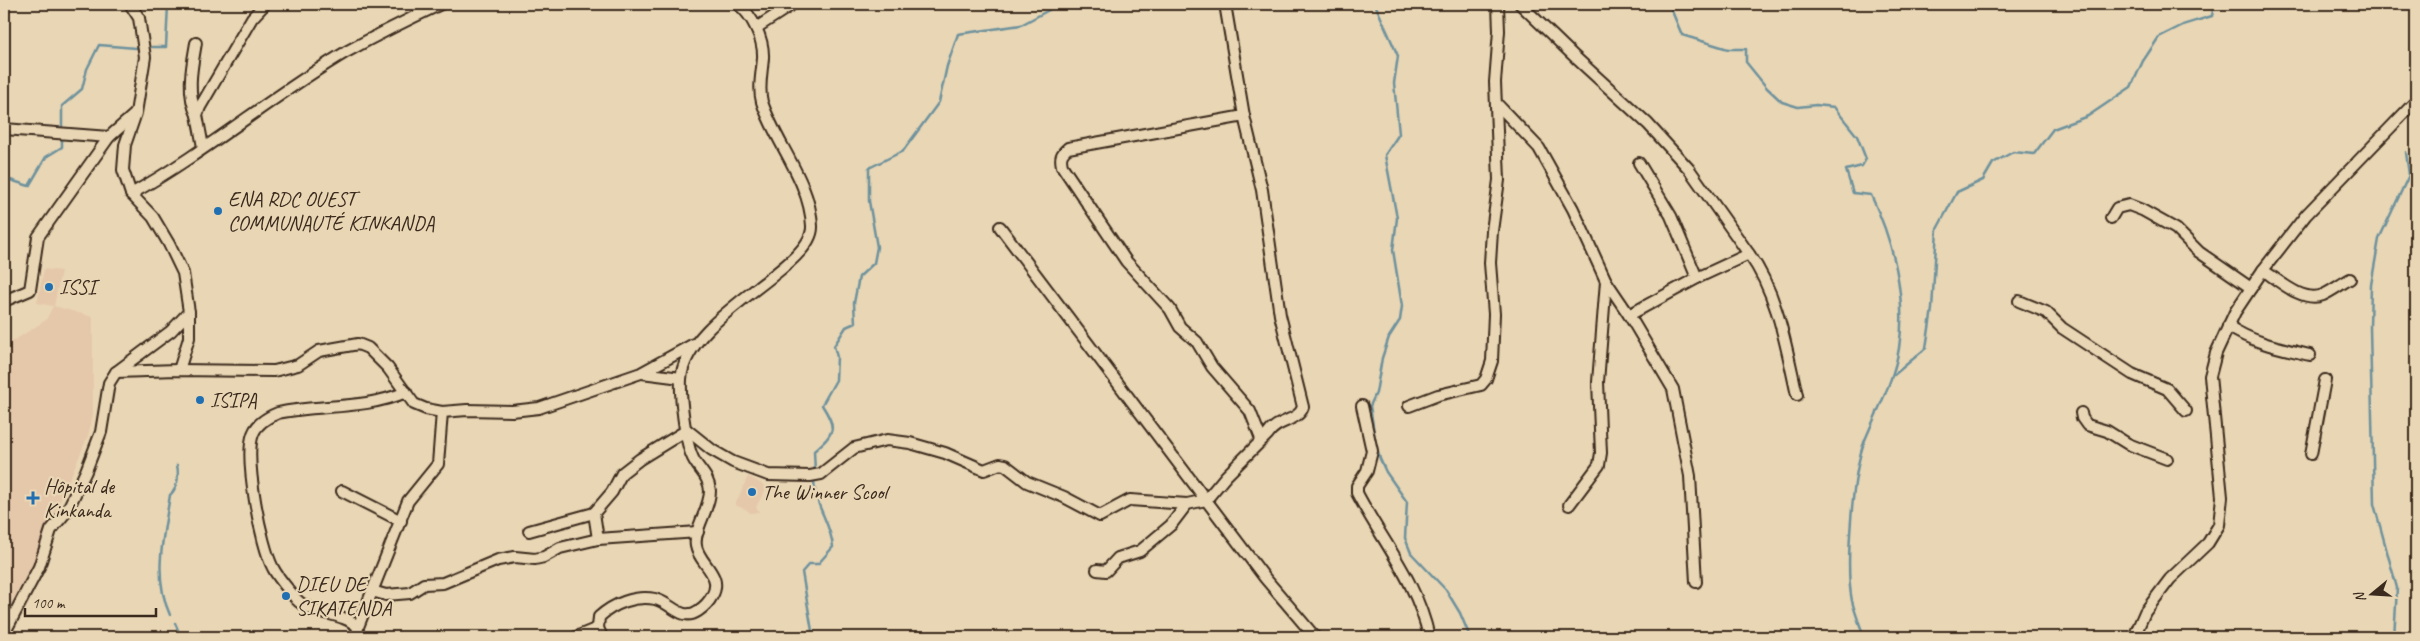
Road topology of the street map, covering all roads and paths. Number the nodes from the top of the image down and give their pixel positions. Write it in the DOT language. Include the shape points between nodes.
graph roads {
  1 [pos="130,4"];
  2 [pos="266,4"];
  3 [pos="441,4"];
  4 [pos="738,4"];
  5 [pos="792,4"];
  6 [pos="1226,4"];
  7 [pos="1498,4"];
  8 [pos="1520,4"];
  9 [pos="756,28"];
  10 [pos="196,43"];
  11 [pos="2416,104"];
  12 [pos="1498,105"];
  13 [pos="136,113"];
  14 [pos="197,115"];
  15 [pos="1244,116"];
  16 [pos="4,129"];
  17 [pos="109,137"];
  18 [pos="203,147"];
  19 [pos="1639,164"];
  20 [pos="131,194"];
  21 [pos="2110,218"];
  22 [pos="1000,227"];
  23 [pos="1749,254"];
  24 [pos="2264,270"];
  25 [pos="1697,278"];
  26 [pos="2350,279"];
  27 [pos="1606,281"];
  28 [pos="2251,288"];
  29 [pos="4,301"];
  30 [pos="2019,301"];
  31 [pos="189,312"];
  32 [pos="1629,315"];
  33 [pos="2228,326"];
  34 [pos="695,344"];
  35 [pos="2310,355"];
  36 [pos="179,370"];
  37 [pos="116,372"];
  38 [pos="641,373"];
  39 [pos="681,378"];
  40 [pos="2325,380"];
  41 [pos="406,392"];
  42 [pos="1797,394"];
  43 [pos="1362,406"];
  44 [pos="1409,406"];
  45 [pos="2186,411"];
  46 [pos="442,412"];
  47 [pos="2081,413"];
  48 [pos="687,430"];
  49 [pos="1261,439"];
  50 [pos="2310,454"];
  51 [pos="2167,459"];
  52 [pos="342,491"];
  53 [pos="1206,500"];
  54 [pos="1187,504"];
  55 [pos="1569,506"];
  56 [pos="594,513"];
  57 [pos="401,521"];
  58 [pos="529,531"];
  59 [pos="698,532"];
  60 [pos="598,539"];
  61 [pos="1097,570"];
  62 [pos="1696,582"];
  63 [pos="372,591"];
  64 [pos="357,632"];
  65 [pos="600,633"];
  66 [pos="4,634"];
  67 [pos="576,637"];
  68 [pos="1315,637"];
  69 [pos="1428,637"];
  70 [pos="2134,637"];
  1 -- 13 [label="street" via="139,18 145,56"];
  2 -- 14 [label="street" via="252,18"];
  3 -- 18 [label="street" via="345,53"];
  4 -- 9 [label="street" via="745,9"];
  5 -- 9 [label="street"];
  6 -- 15 [label="street"];
  7 -- 12 [label="street" via="1495,82"];
  8 -- 23 [label="street" via="1648,124 1689,169"];
  9 -- 34 [label="street" via="763,55 762,100 809,204 812,229 807,241 780,271 739,301"];
  10 -- 14 [label="street" via="191,91"];
  11 -- 24 [label="street" via="2306,215"];
  12 -- 27 [label="street" via="1539,148 1573,209"];
  12 -- 44 [label="street" via="1499,180 1490,263 1494,314 1492,361 1481,386 1438,395"];
  13 -- 17 [label="street"];
  13 -- 20 [label="street" via="125,145 123,170"];
  14 -- 18 [label="street"];
  15 -- 49 [label="street" via="1262,190 1280,315 1303,407 1299,414 1272,426"];
  15 -- 49 [label="street" via="1068,148 1060,159 1126,261 1170,309 1180,327 1197,342 1212,366 1250,410"];
  16 -- 17 [label="street"];
  17 -- 29 [label="street" via="38,237 30,290"];
  18 -- 20 [label="street" via="167,174"];
  19 -- 25 [label="street" via="1671,216"];
  20 -- 31 [label="street" via="154,217 170,244 182,273"];
  21 -- 28 [label="street" via="2118,208 2129,204 2142,210 2176,229 2199,252"];
  22 -- 53 [label="street"];
  23 -- 25 [label="street"];
  23 -- 42 [label="street" via="1778,316"];
  24 -- 26 [label="street" via="2298,293 2311,296 2321,296"];
  24 -- 28 [label="street"];
  25 -- 32 [label="street"];
  27 -- 32 [label="street"];
  27 -- 55 [label="street" via="1598,382 1601,453 1599,465"];
  28 -- 33 [label="street"];
  30 -- 45 [label="street" via="2046,312 2062,328 2132,374 2167,390"];
  31 -- 36 [label="street" via="189,338"];
  31 -- 37 [label="street" via="171,331"];
  32 -- 62 [label="street" via="1673,389 1690,476"];
  33 -- 35 [label="street" via="2260,343"];
  33 -- 70 [label="street" via="2210,376 2222,498 2219,525 2208,543 2170,578 2145,612"];
  34 -- 38 [label="street"];
  34 -- 39 [label="street" via="684,363"];
  36 -- 37 [label="street"];
  36 -- 41 [label="street" via="274,371 298,365 319,350 358,344 368,348 388,368"];
  37 -- 66 [label="street" via="109,383 101,432 86,471 67,511 51,530 39,567"];
  38 -- 39 [label="street"];
  38 -- 46 [label="street" via="539,408 512,412"];
  39 -- 48 [label="street"];
  40 -- 50 [label="street"];
  41 -- 46 [label="street" via="414,404"];
  41 -- 64 [label="street" via="388,400 357,406 278,413 267,418 253,433 249,452 262,537 273,569 298,601 325,614 352,621"];
  43 -- 69 [label="street" via="1372,451 1357,493 1379,534 1401,565 1417,598"];
  46 -- 57 [label="street" via="438,464 408,501"];
  47 -- 51 [label="street" via="2087,425"];
  48 -- 54 [label="street" via="733,462 768,475 821,474 854,448 887,440 945,453 984,470 1005,465 1027,482 1100,516 1130,500"];
  48 -- 56 [label="street" via="622,473 612,492"];
  48 -- 59 [label="street" via="690,452 709,481 710,493"];
  49 -- 53 [label="street"];
  52 -- 57 [label="street"];
  53 -- 54 [label="street"];
  53 -- 68 [label="street"];
  54 -- 61 [label="street" via="1171,525 1140,551 1122,556 1106,571"];
  56 -- 58 [label="street"];
  56 -- 60 [label="street"];
  57 -- 63 [label="street"];
  59 -- 60 [label="street"];
  59 -- 65 [label="street" via="696,548 715,577 716,585 711,598 701,609 684,615 654,599 621,602 599,617"];
  60 -- 63 [label="street" via="560,548 544,557 498,560 443,583 424,584 410,593 386,595"];
  63 -- 64 [label="street"];
  65 -- 67 [label="street"];
}
